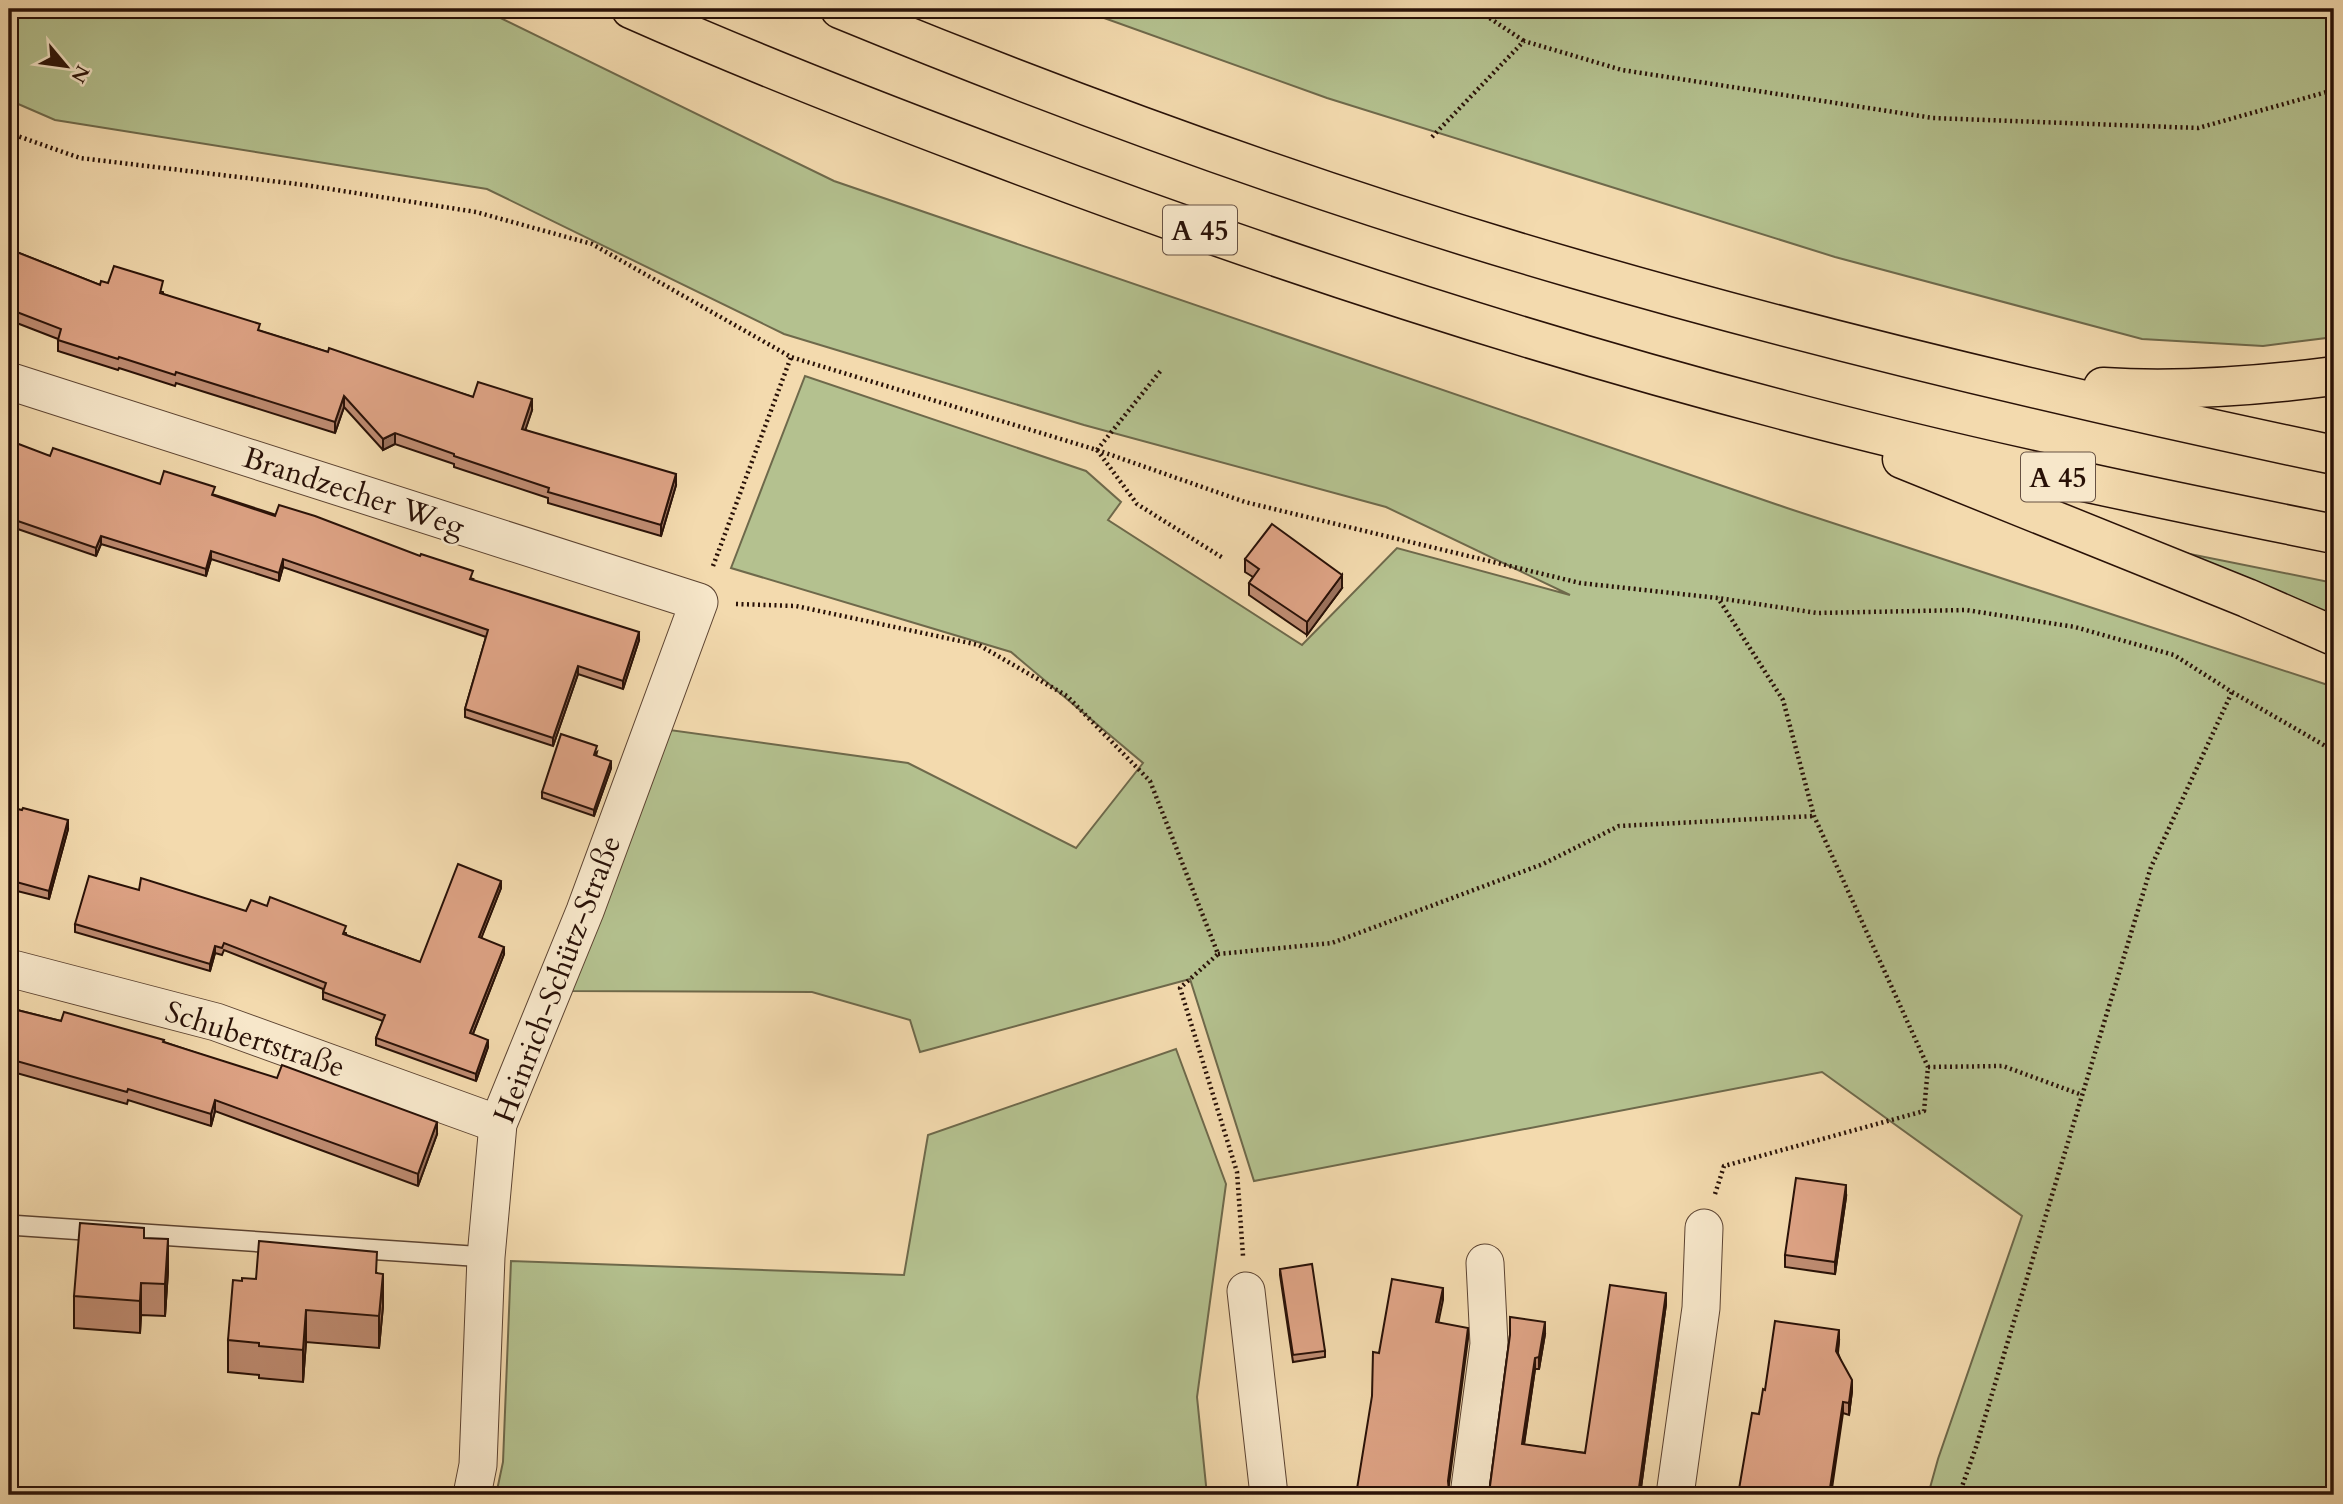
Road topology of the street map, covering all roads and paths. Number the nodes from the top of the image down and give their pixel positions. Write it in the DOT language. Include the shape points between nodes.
graph roads {
  1 [pos="631,9"];
  2 [pos="839,9"];
  3 [pos="1476,9"];
  4 [pos="1524,41"];
  5 [pos="2334,90"];
  6 [pos="9,132"];
  7 [pos="1432,137"];
  8 [pos="791,357"];
  9 [pos="1162,369"];
  10 [pos="2334,376"];
  11 [pos="1991,379"];
  12 [pos="9,381"];
  13 [pos="1783,410"];
  14 [pos="1097,450"];
  15 [pos="2334,455"];
  16 [pos="2334,534"];
  17 [pos="1223,558"];
  18 [pos="1718,598"];
  19 [pos="699,603"];
  20 [pos="2334,636"];
  21 [pos="2232,692"];
  22 [pos="2334,751"];
  23 [pos="1814,816"];
  24 [pos="1218,954"];
  25 [pos="9,968"];
  26 [pos="1928,1067"];
  27 [pos="2082,1095"];
  28 [pos="498,1124"];
  29 [pos="9,1225"];
  30 [pos="1704,1228"];
  31 [pos="486,1257"];
  32 [pos="1485,1263"];
  33 [pos="1246,1291"];
  34 [pos="472,1495"];
  35 [pos="1269,1495"];
  36 [pos="1469,1495"];
  37 [pos="1675,1495"];
  38 [pos="1959,1495"];
  1 -- 13 [label="highway, A 45" via="893,117 1321,273 1551,345"];
  2 -- 11 [label="highway, A 45" via="1156,132 1362,203 1569,268"];
  3 -- 4 [label="path"];
  4 -- 5 [label="path" via="1622,70 1933,118 2197,128"];
  4 -- 7 [label="path"];
  6 -- 8 [label="path" via="79,158 305,185 476,212 592,244"];
  8 -- 14 [label="path"];
  8 -- 19 [label="path"];
  9 -- 14 [label="path"];
  10 -- 11 [label="highway" via="2210,389 2143,390"];
  11 -- 15 [label="highway, A 45"];
  12 -- 19 [label="street, Brandzecher Weg"];
  13 -- 16 [label="highway, A 45" via="2102,487"];
  13 -- 20 [label="highway"];
  14 -- 17 [label="path" via="1137,505"];
  14 -- 18 [label="path" via="1245,502 1567,579"];
  18 -- 21 [label="path" via="1817,613 1966,610 2075,627 2174,654"];
  18 -- 23 [label="path" via="1783,700"];
  19 -- 24 [label="path" via="796,606 979,645 1067,696 1150,781"];
  19 -- 28 [label="street, Heinrich-Schütz-Straße" via="585,911"];
  21 -- 22 [label="path"];
  21 -- 27 [label="path" via="2151,867"];
  23 -- 24 [label="path" via="1619,826 1543,864 1332,943"];
  23 -- 26 [label="path"];
  24 -- 33 [label="path" via="1180,988 1237,1172"];
  25 -- 28 [label="street, Schubertstraße" via="216,1022"];
  26 -- 27 [label="path" via="2003,1066"];
  26 -- 30 [label="path" via="1923,1111 1724,1166"];
  27 -- 38 [label="path"];
  28 -- 31 [label="street, Heinrich-Schütz-Straße"];
  29 -- 31 [label="lane"];
  30 -- 37 [label="street" via="1701,1308"];
  31 -- 34 [label="street, Heinrich-Schütz-Straße" via="478,1465"];
  32 -- 36 [label="street" via="1489,1344"];
  33 -- 35 [label="street"];
}
